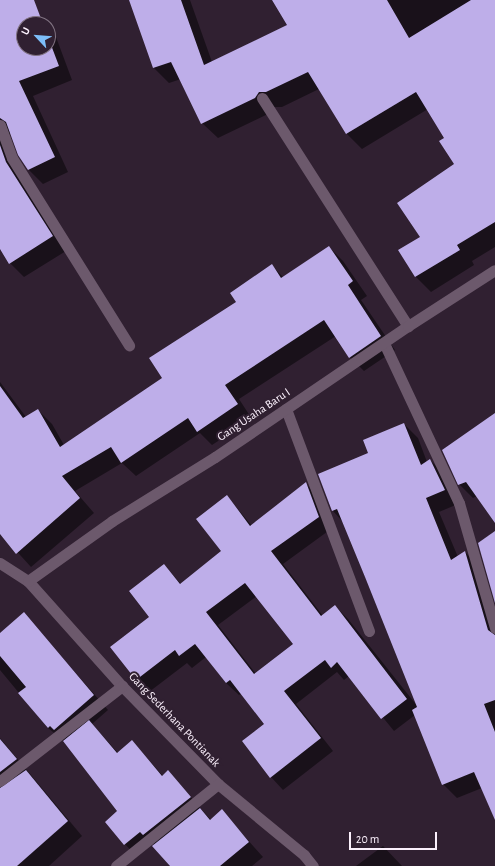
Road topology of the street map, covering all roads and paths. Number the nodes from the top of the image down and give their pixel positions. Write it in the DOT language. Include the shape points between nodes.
graph roads {
  1 [pos="262,98"];
  2 [pos="0,125"];
  3 [pos="495,270"];
  4 [pos="408,326"];
  5 [pos="384,343"];
  6 [pos="129,345"];
  7 [pos="286,409"];
  8 [pos="0,564"];
  9 [pos="28,581"];
  10 [pos="495,628"];
  11 [pos="369,631"];
  12 [pos="122,686"];
  13 [pos="0,781"];
  14 [pos="218,784"];
  15 [pos="116,866"];
  16 [pos="313,866"];
  1 -- 4 [label="street"];
  2 -- 6 [label="street" via="12,158"];
  3 -- 4 [label="street, Gang Usaha Baru I"];
  4 -- 5 [label="street, Gang Usaha Baru I"];
  5 -- 7 [label="street, Gang Usaha Baru I"];
  5 -- 10 [label="street" via="458,503"];
  7 -- 9 [label="street, Gang Usaha Baru I" via="112,521"];
  7 -- 11 [label="street"];
  8 -- 9 [label="street, Gang Sederhana Pontianak"];
  9 -- 12 [label="street, Gang Sederhana Pontianak"];
  12 -- 13 [label="street"];
  12 -- 14 [label="street, Gang Sederhana Pontianak"];
  14 -- 15 [label="street"];
  14 -- 16 [label="street, Gang Sederhana Pontianak"];
}
